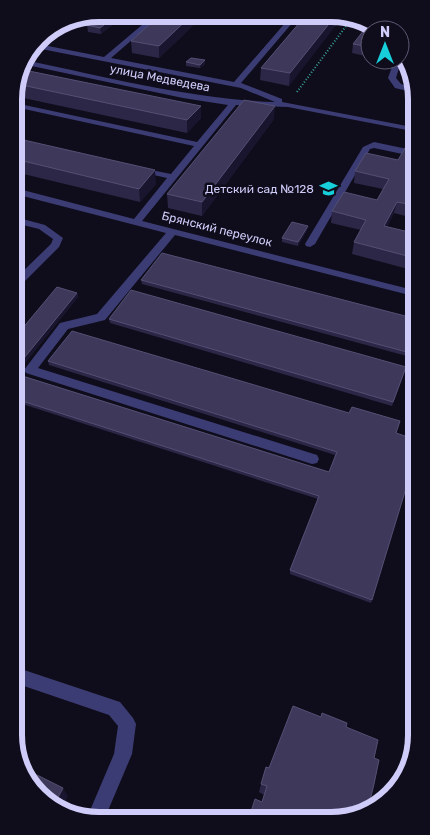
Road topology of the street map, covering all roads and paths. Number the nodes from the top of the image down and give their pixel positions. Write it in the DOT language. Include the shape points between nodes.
graph roads {
  1 [pos="150,22"];
  2 [pos="290,22"];
  3 [pos="347,24"];
  4 [pos="44,47"];
  5 [pos="106,59"];
  6 [pos="32,64"];
  7 [pos="395,70"];
  8 [pos="236,85"];
  9 [pos="407,89"];
  10 [pos="234,103"];
  11 [pos="288,105"];
  12 [pos="22,107"];
  13 [pos="408,128"];
  14 [pos="200,145"];
  15 [pos="408,152"];
  16 [pos="126,166"];
  17 [pos="173,177"];
  18 [pos="22,193"];
  19 [pos="137,221"];
  20 [pos="22,222"];
  21 [pos="174,231"];
  22 [pos="310,244"];
  23 [pos="22,278"];
  24 [pos="408,292"];
  25 [pos="312,459"];
  26 [pos="22,677"];
  27 [pos="98,812"];
  1 -- 5 [label="street"];
  2 -- 8 [label="street"];
  3 -- 11 [label="path"];
  4 -- 5 [label="street, улица Медведева"];
  5 -- 8 [label="street, улица Медведева"];
  6 -- 10 [label="street, улица Медведева" via="182,96"];
  7 -- 9 [label="street" via="392,78 398,86"];
  8 -- 11 [label="street, улица Медведева"];
  10 -- 11 [label="street, улица Медведева"];
  10 -- 14 [label="street"];
  11 -- 13 [label="street, улица Медведева"];
  12 -- 14 [label="street"];
  14 -- 17 [label="street"];
  15 -- 22 [label="street" via="374,145 367,147"];
  16 -- 17 [label="street"];
  17 -- 19 [label="street"];
  18 -- 19 [label="street, Брянский переулок"];
  19 -- 21 [label="street, Брянский переулок"];
  20 -- 23 [label="street" via="42,227 58,238"];
  21 -- 24 [label="street, Брянский переулок"];
  21 -- 25 [label="street" via="102,318 64,326 30,370"];
  26 -- 27 [label="street" via="114,708 127,724 122,754"];
}
